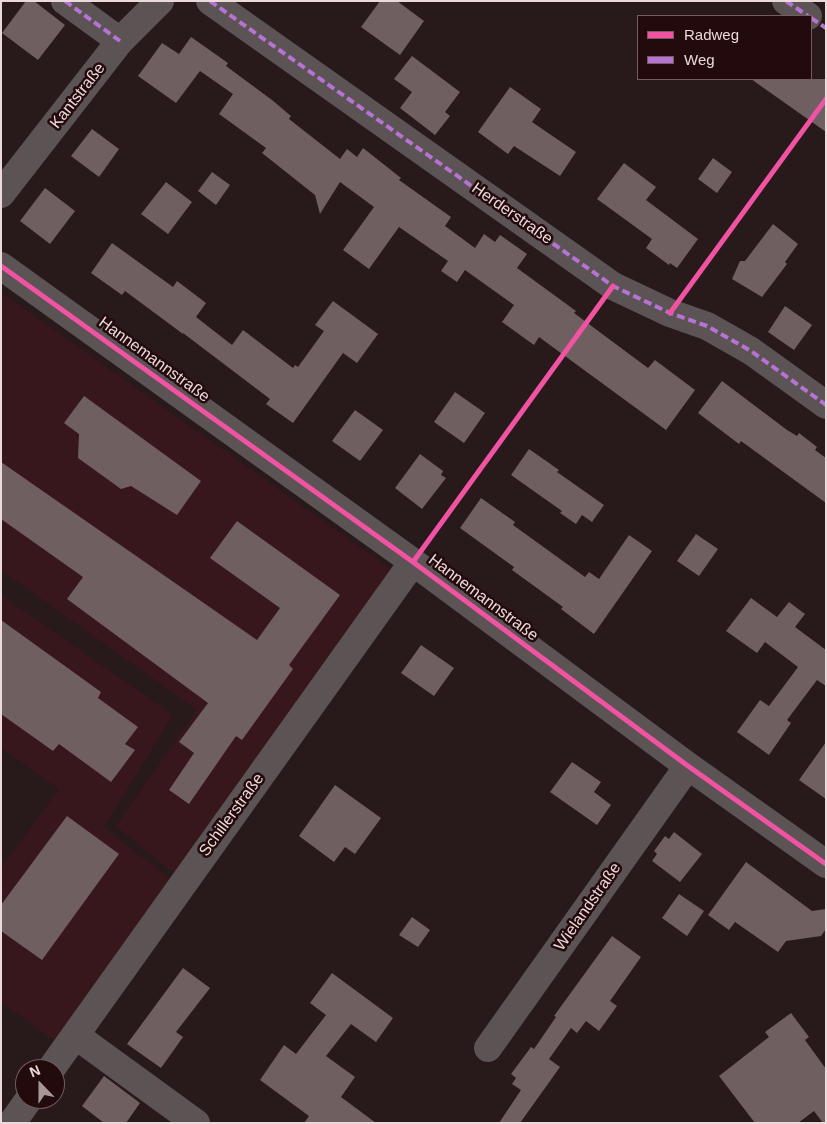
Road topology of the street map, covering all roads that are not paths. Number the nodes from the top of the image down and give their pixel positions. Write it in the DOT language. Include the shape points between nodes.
graph roads {
  1 [pos="65,1"];
  2 [pos="160,1"];
  3 [pos="210,1"];
  4 [pos="786,1"];
  5 [pos="806,15"];
  6 [pos="812,19"];
  7 [pos="826,28"];
  8 [pos="120,41"];
  9 [pos="1,194"];
  10 [pos="1,266"];
  11 [pos="826,405"];
  12 [pos="414,562"];
  13 [pos="688,766"];
  14 [pos="826,864"];
  15 [pos="75,1035"];
  16 [pos="488,1048"];
  17 [pos="58,1059"];
  18 [pos="22,1109"];
  19 [pos="12,1123"];
  20 [pos="196,1123"];
  1 -- 8 [label="street"];
  2 -- 8 [label="street, Kantstraße"];
  3 -- 11 [label="street, Herderstraße" via="614,286 670,314 707,326 751,351"];
  4 -- 5 [label="street"];
  6 -- 7 [label="street"];
  8 -- 9 [label="street, Kantstraße"];
  10 -- 12 [label="street, Hannemannstraße"];
  12 -- 13 [label="street, Hannemannstraße"];
  12 -- 15 [label="street, Schillerstraße"];
  13 -- 14 [label="street, Hannemannstraße"];
  13 -- 16 [label="street, Wielandstraße"];
  15 -- 17 [label="street, Schillerstraße"];
  15 -- 20 [label="street"];
  18 -- 19 [label="street"];
}
